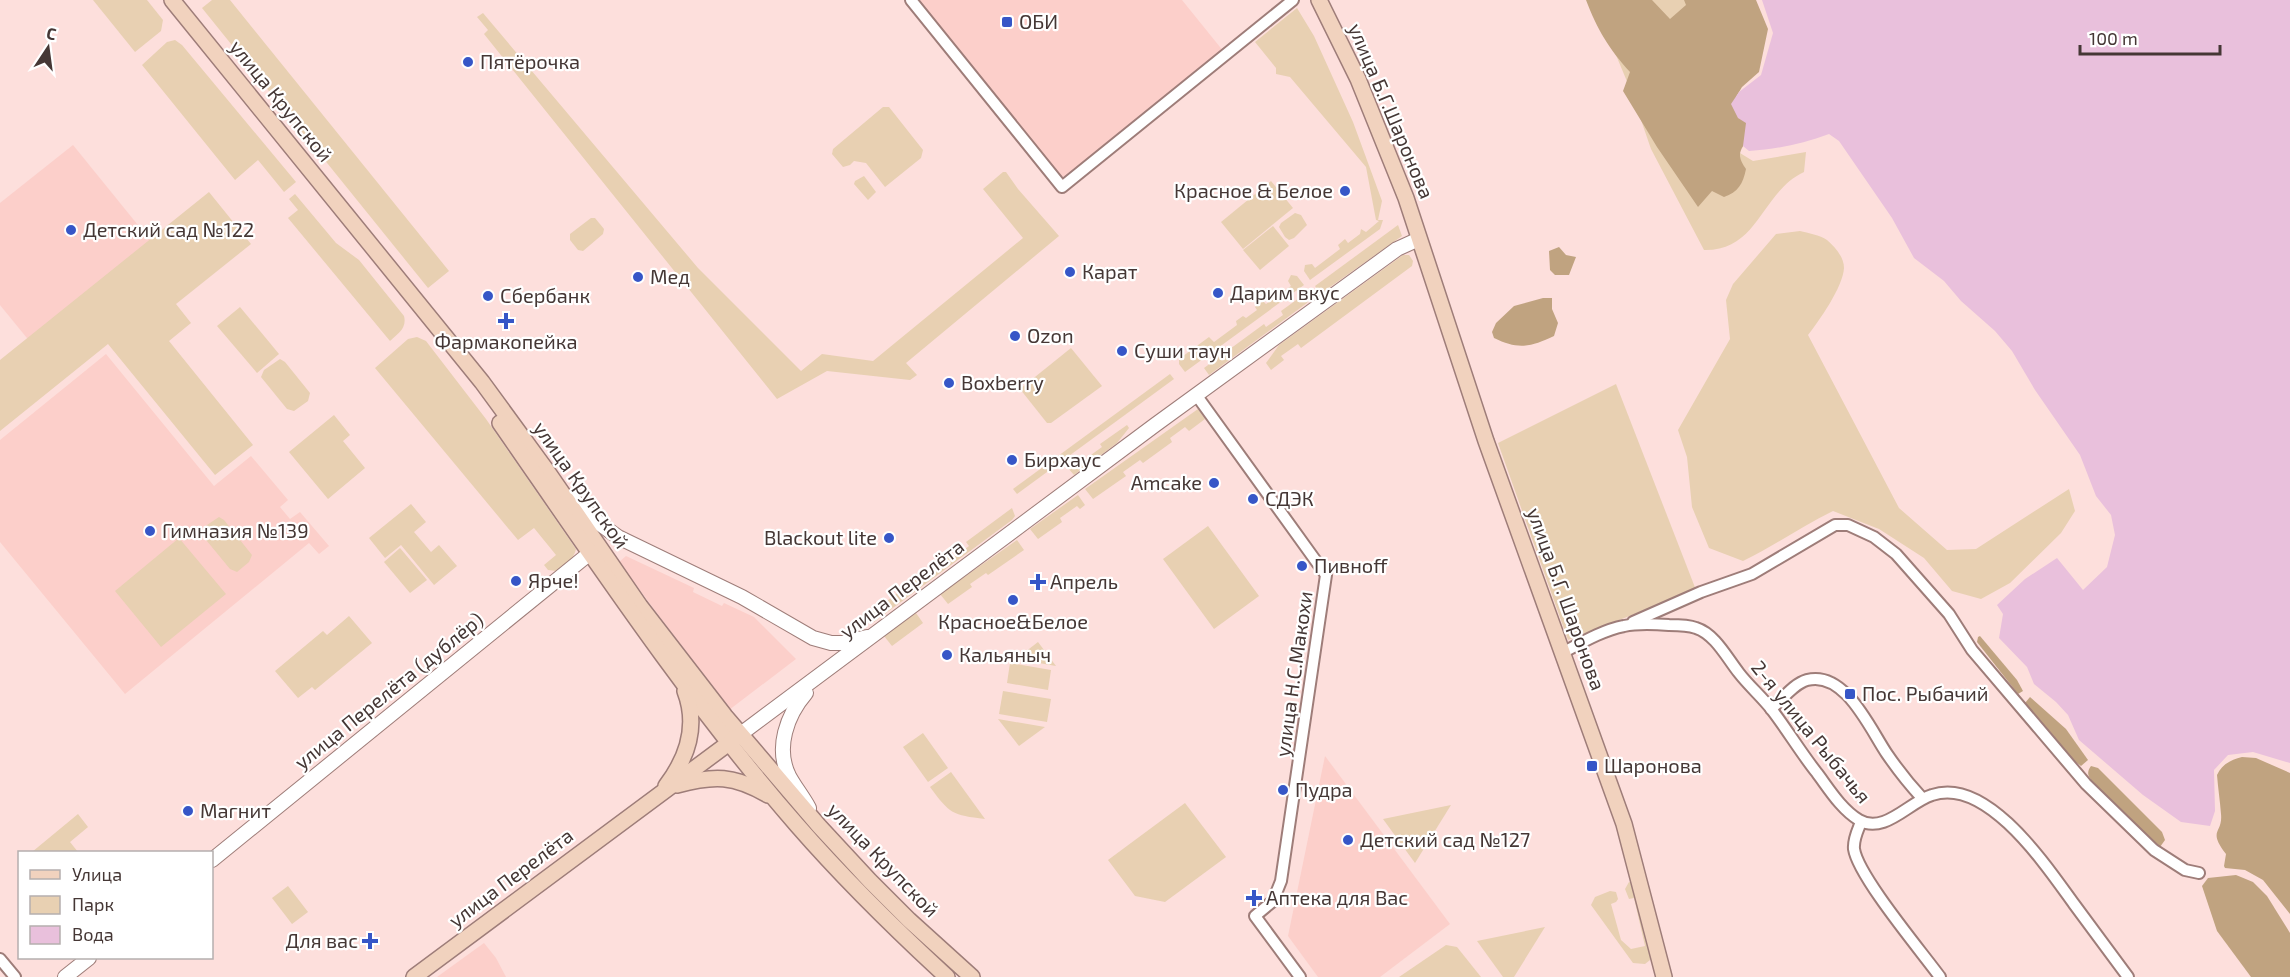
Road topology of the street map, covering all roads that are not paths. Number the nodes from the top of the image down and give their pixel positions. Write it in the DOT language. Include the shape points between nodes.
graph roads {
  1 [pos="160,0"];
  2 [pos="172,0"];
  3 [pos="911,0"];
  4 [pos="1293,0"];
  5 [pos="1319,0"];
  6 [pos="1419,239"];
  7 [pos="1197,396"];
  8 [pos="547,471"];
  9 [pos="590,553"];
  10 [pos="1624,626"];
  11 [pos="875,635"];
  12 [pos="1562,653"];
  13 [pos="679,677"];
  14 [pos="820,677"];
  15 [pos="1772,710"];
  16 [pos="736,738"];
  17 [pos="660,793"];
  18 [pos="1922,798"];
  19 [pos="777,802"];
  20 [pos="1862,822"];
  21 [pos="819,826"];
  22 [pos="213,859"];
  23 [pos="2199,873"];
  24 [pos="0,959"];
  25 [pos="87,959"];
  26 [pos="15,977"];
  27 [pos="65,977"];
  28 [pos="414,977"];
  29 [pos="948,977"];
  30 [pos="972,977"];
  31 [pos="1300,977"];
  32 [pos="1664,977"];
  33 [pos="1940,977"];
  34 [pos="2128,977"];
  1 -- 9 [label="main road, улица Крупской" via="495,416"];
  2 -- 8 [label="main road, улица Крупской" via="482,382"];
  3 -- 4 [label="street" via="1062,187"];
  5 -- 6 [label="main road, улица Б.Г.Шаронова" via="1358,79 1398,175"];
  6 -- 7 [label="street, улица Перелёта" via="1397,249"];
  6 -- 12 [label="main road, улица Б.Г. Шаронова"];
  7 -- 11 [label="street, улица Перелёта"];
  7 -- 31 [label="street, улица Н.С.Макохи" via="1326,575 1281,881 1273,902 1255,916"];
  8 -- 11 [label="street" via="577,504 618,537 742,597 796,630 831,643"];
  8 -- 16 [label="main road, улица Крупской" via="640,606 725,716"];
  9 -- 13 [label="main road, улица Крупской"];
  9 -- 22 [label="street, улица Перелёта (дублёр)"];
  10 -- 12 [label="street"];
  10 -- 15 [label="street, 2-я улица Рыбачья" via="1697,628 1709,635"];
  10 -- 23 [label="street" via="1752,574 1835,525 1848,525 1874,537 1896,554 2086,784 2154,850 2185,870"];
  11 -- 14 [label="street, улица Перелёта"];
  12 -- 32 [label="main road, улица Б.Г. Шаронова" via="1624,824"];
  13 -- 16 [label="main road, улица Крупской"];
  13 -- 17 [label="main road" via="690,705 692,731 680,764"];
  14 -- 16 [label="street, улица Перелёта"];
  14 -- 21 [label="street" via="793,710 783,743 789,775"];
  15 -- 18 [label="street" via="1798,684 1819,678 1831,681 1854,703 1902,776"];
  15 -- 20 [label="street, 2-я улица Рыбачья" via="1810,765 1848,812"];
  16 -- 17 [label="main road, улица Перелёта"];
  16 -- 19 [label="main road, улица Крупской"];
  16 -- 21 [label="main road, улица Крупской"];
  17 -- 19 [label="main road" via="694,780 729,778 749,784"];
  17 -- 28 [label="main road, улица Перелёта"];
  18 -- 20 [label="street" via="1878,824"];
  18 -- 34 [label="street" via="1935,793 1966,796 2001,817 2039,856"];
  19 -- 29 [label="main road, улица Крупской" via="856,890"];
  20 -- 33 [label="street, 2-я улица Рыбачья" via="1854,849 1860,865"];
  21 -- 30 [label="main road, улица Крупской" via="909,920"];
  24 -- 26 [label="street"];
  25 -- 27 [label="street"];
}
